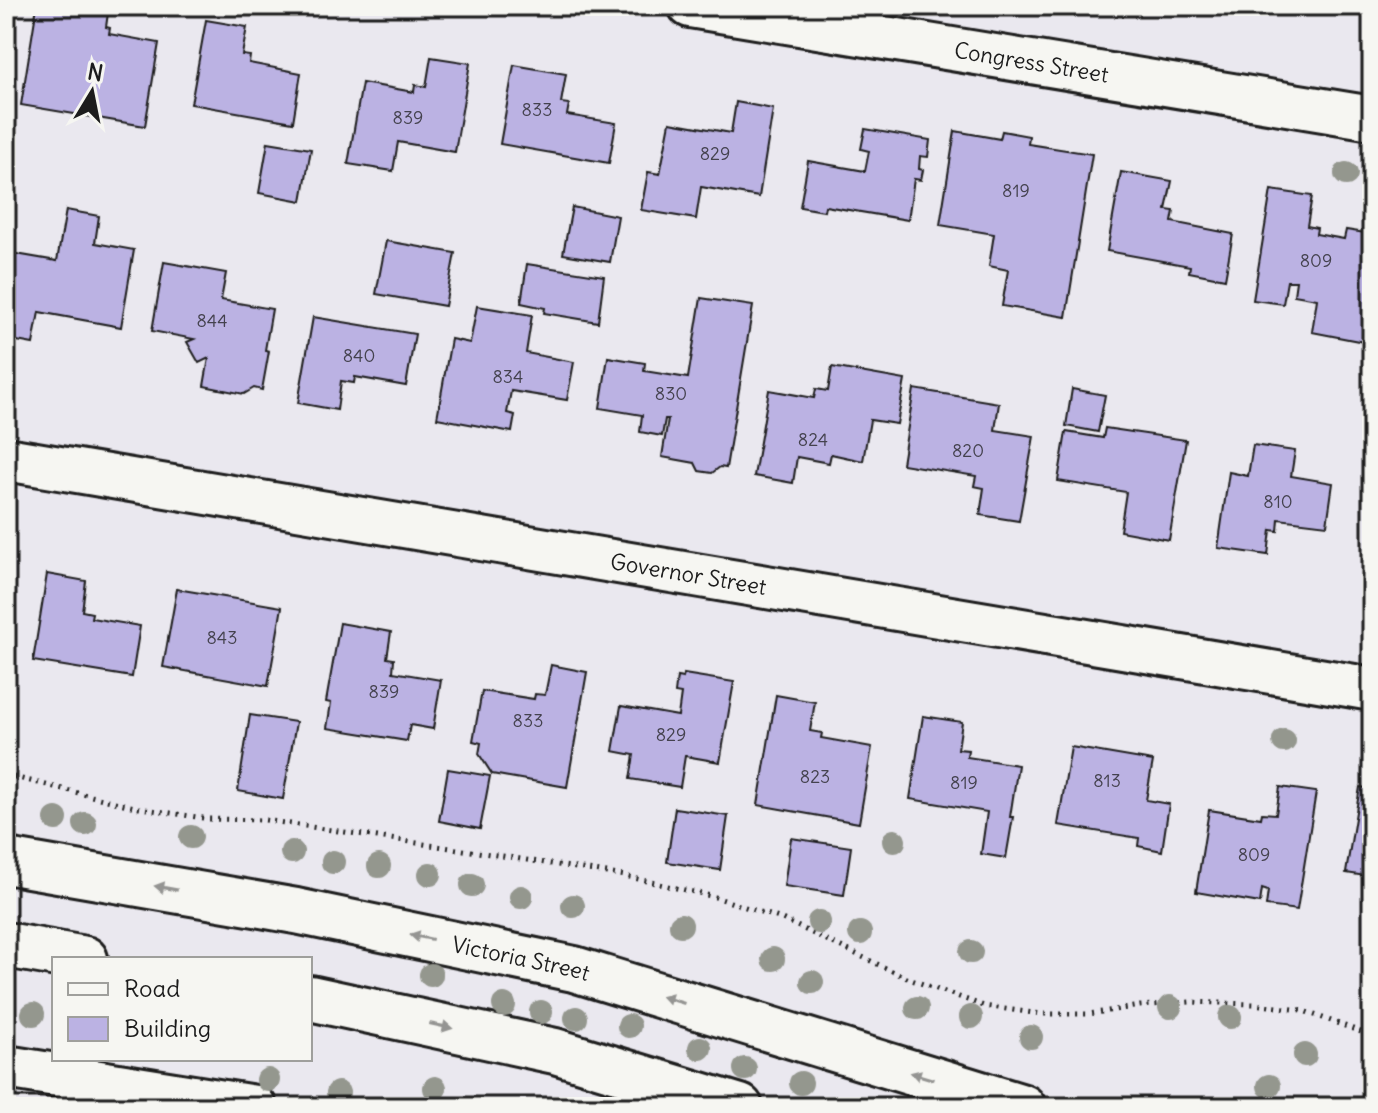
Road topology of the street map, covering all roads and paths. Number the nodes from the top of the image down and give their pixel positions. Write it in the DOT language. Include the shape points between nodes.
graph roads {
  1 [pos="690,6"];
  2 [pos="1372,118"];
  3 [pos="6,459"];
  4 [pos="1372,689"];
  5 [pos="6,775"];
  6 [pos="6,861"];
  7 [pos="6,945"];
  8 [pos="74,957"];
  9 [pos="312,998"];
  10 [pos="1372,1036"];
  11 [pos="6,1067"];
  12 [pos="209,1103"];
  13 [pos="255,1107"];
  14 [pos="740,1107"];
  15 [pos="1023,1107"];
  1 -- 2 [label="street, Congress Street"];
  3 -- 4 [label="street, Governor Street"];
  5 -- 10 [label="path" via="139,808 209,819 265,820 490,854 715,897 782,919 909,979 984,1006 1089,1014 1190,1002 1254,1004 1301,1010"];
  15 -- 6 [label="main road, Victoria Street, one-way" via="574,969 296,911"];
  7 -- 8 [label="main road"];
  9 -- 14 [label="main road, one-way" via="555,1051"];
  11 -- 12 [label="street"];
  12 -- 13 [label="street"];
}
